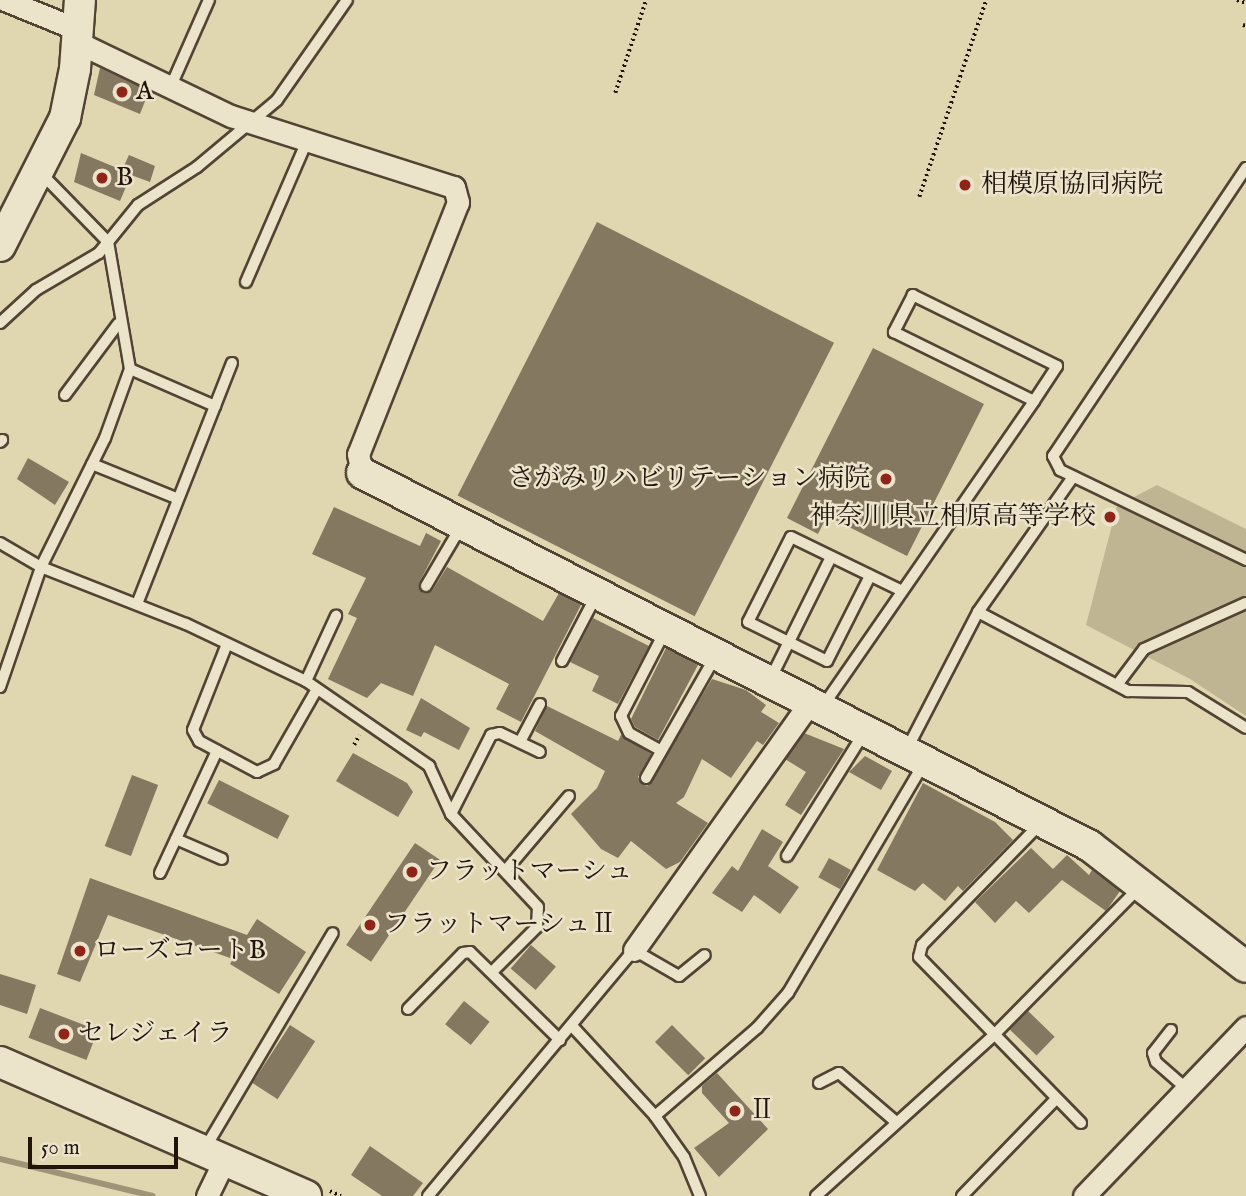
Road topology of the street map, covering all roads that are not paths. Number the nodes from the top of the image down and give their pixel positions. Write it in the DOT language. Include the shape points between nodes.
graph roads {
  1 [pos="5,0"];
  2 [pos="80,0"];
  3 [pos="209,0"];
  4 [pos="347,0"];
  5 [pos="79,36"];
  6 [pos="171,86"];
  7 [pos="252,120"];
  8 [pos="308,139"];
  9 [pos="1246,168"];
  10 [pos="41,173"];
  11 [pos="108,242"];
  12 [pos="0,246"];
  13 [pos="246,282"];
  14 [pos="0,323"];
  15 [pos="118,324"];
  16 [pos="232,363"];
  17 [pos="130,369"];
  18 [pos="65,395"];
  19 [pos="1034,401"];
  20 [pos="215,406"];
  21 [pos="92,464"];
  22 [pos="362,473"];
  23 [pos="1073,477"];
  24 [pos="176,499"];
  25 [pos="463,524"];
  26 [pos="0,543"];
  27 [pos="831,557"];
  28 [pos="1246,560"];
  29 [pos="41,567"];
  30 [pos="870,576"];
  31 [pos="426,586"];
  32 [pos="902,591"];
  33 [pos="597,593"];
  34 [pos="1246,603"];
  35 [pos="136,604"];
  36 [pos="978,612"];
  37 [pos="336,616"];
  38 [pos="666,628"];
  39 [pos="789,642"];
  40 [pos="228,643"];
  41 [pos="717,654"];
  42 [pos="562,661"];
  43 [pos="306,681"];
  44 [pos="769,681"];
  45 [pos="1117,685"];
  46 [pos="0,687"];
  47 [pos="317,689"];
  48 [pos="540,704"];
  49 [pos="816,705"];
  50 [pos="1246,728"];
  51 [pos="866,731"];
  52 [pos="520,742"];
  53 [pos="660,750"];
  54 [pos="217,751"];
  55 [pos="540,752"];
  56 [pos="915,756"];
  57 [pos="646,778"];
  58 [pos="569,796"];
  59 [pos="451,814"];
  60 [pos="1042,822"];
  61 [pos="176,839"];
  62 [pos="786,856"];
  63 [pos="222,859"];
  64 [pos="506,870"];
  65 [pos="160,873"];
  66 [pos="1141,886"];
  67 [pos="333,933"];
  68 [pos="634,950"];
  69 [pos="705,955"];
  70 [pos="1246,967"];
  71 [pos="492,972"];
  72 [pos="408,1009"];
  73 [pos="573,1027"];
  74 [pos="1246,1027"];
  75 [pos="1171,1030"];
  76 [pos="993,1036"];
  77 [pos="561,1040"];
  78 [pos="0,1062"];
  79 [pos="819,1083"];
  80 [pos="1188,1089"];
  81 [pos="1056,1099"];
  82 [pos="655,1116"];
  83 [pos="896,1122"];
  84 [pos="1081,1123"];
  85 [pos="214,1155"];
  86 [pos="207,1196"];
  87 [pos="306,1196"];
  88 [pos="428,1196"];
  89 [pos="701,1196"];
  90 [pos="816,1196"];
  91 [pos="962,1196"];
  92 [pos="1084,1196"];
  1 -- 5 [label="street"];
  2 -- 5 [label="street"];
  3 -- 6 [label="lane"];
  4 -- 7 [label="lane" via="297,75"];
  5 -- 6 [label="street"];
  5 -- 10 [label="street" via="65,118"];
  6 -- 7 [label="street"];
  7 -- 8 [label="street"];
  7 -- 11 [label="lane" via="197,167 138,205"];
  8 -- 13 [label="lane"];
  8 -- 22 [label="street" via="447,182 458,196 358,454"];
  9 -- 23 [label="lane" via="1058,441 1054,462"];
  10 -- 11 [label="lane"];
  10 -- 12 [label="street"];
  11 -- 14 [label="lane" via="99,253 36,290"];
  11 -- 15 [label="lane"];
  15 -- 17 [label="lane"];
  15 -- 18 [label="lane"];
  16 -- 20 [label="lane"];
  17 -- 20 [label="lane"];
  17 -- 21 [label="lane"];
  19 -- 19 [label="lane" via="894,332 913,295 1057,366"];
  19 -- 32 [label="lane"];
  20 -- 24 [label="lane"];
  21 -- 24 [label="lane"];
  21 -- 29 [label="lane"];
  22 -- 25 [label="street"];
  23 -- 28 [label="lane"];
  23 -- 36 [label="lane"];
  24 -- 35 [label="lane"];
  25 -- 31 [label="lane"];
  25 -- 33 [label="street"];
  26 -- 29 [label="lane"];
  27 -- 30 [label="lane"];
  27 -- 39 [label="lane"];
  27 -- 39 [label="lane" via="791,537 748,622"];
  29 -- 35 [label="lane"];
  29 -- 46 [label="lane"];
  30 -- 32 [label="lane"];
  30 -- 39 [label="lane" via="827,661"];
  32 -- 49 [label="lane"];
  33 -- 38 [label="street"];
  33 -- 42 [label="lane"];
  34 -- 45 [label="lane" via="1144,649"];
  35 -- 40 [label="lane"];
  36 -- 45 [label="lane"];
  36 -- 56 [label="lane"];
  37 -- 43 [label="lane"];
  38 -- 41 [label="street"];
  38 -- 53 [label="lane" via="621,716 629,733"];
  39 -- 44 [label="lane"];
  40 -- 43 [label="lane"];
  40 -- 54 [label="lane" via="192,730 199,741"];
  41 -- 44 [label="street"];
  41 -- 53 [label="lane"];
  43 -- 47 [label="lane"];
  44 -- 49 [label="street"];
  45 -- 50 [label="lane" via="1128,691 1188,692"];
  47 -- 54 [label="lane" via="270,771 257,772"];
  47 -- 59 [label="lane" via="429,766"];
  48 -- 52 [label="lane"];
  49 -- 51 [label="street"];
  49 -- 68 [label="street"];
  51 -- 56 [label="street"];
  51 -- 62 [label="lane"];
  52 -- 55 [label="lane"];
  52 -- 59 [label="lane" via="500,733 491,735"];
  53 -- 57 [label="lane"];
  54 -- 61 [label="lane"];
  56 -- 60 [label="street"];
  56 -- 82 [label="lane" via="788,993 757,1028"];
  58 -- 64 [label="lane"];
  59 -- 64 [label="lane"];
  60 -- 66 [label="street" via="1090,846"];
  60 -- 76 [label="lane" via="920,950 924,963"];
  61 -- 63 [label="lane"];
  61 -- 65 [label="lane"];
  64 -- 71 [label="lane" via="536,902 539,922"];
  66 -- 70 [label="street"];
  66 -- 76 [label="lane"];
  67 -- 85 [label="lane"];
  68 -- 69 [label="lane" via="679,976"];
  68 -- 73 [label="lane"];
  71 -- 72 [label="lane" via="473,954 463,953"];
  71 -- 77 [label="lane"];
  73 -- 77 [label="lane"];
  73 -- 82 [label="lane"];
  74 -- 80 [label="street"];
  75 -- 80 [label="lane" via="1153,1052 1156,1062"];
  76 -- 81 [label="lane"];
  76 -- 83 [label="lane"];
  77 -- 88 [label="lane"];
  78 -- 85 [label="street"];
  79 -- 83 [label="lane" via="839,1073"];
  80 -- 92 [label="street"];
  81 -- 84 [label="lane"];
  81 -- 91 [label="lane"];
  82 -- 89 [label="lane" via="684,1157"];
  83 -- 90 [label="lane"];
  85 -- 86 [label="street"];
  85 -- 87 [label="street"];
}
